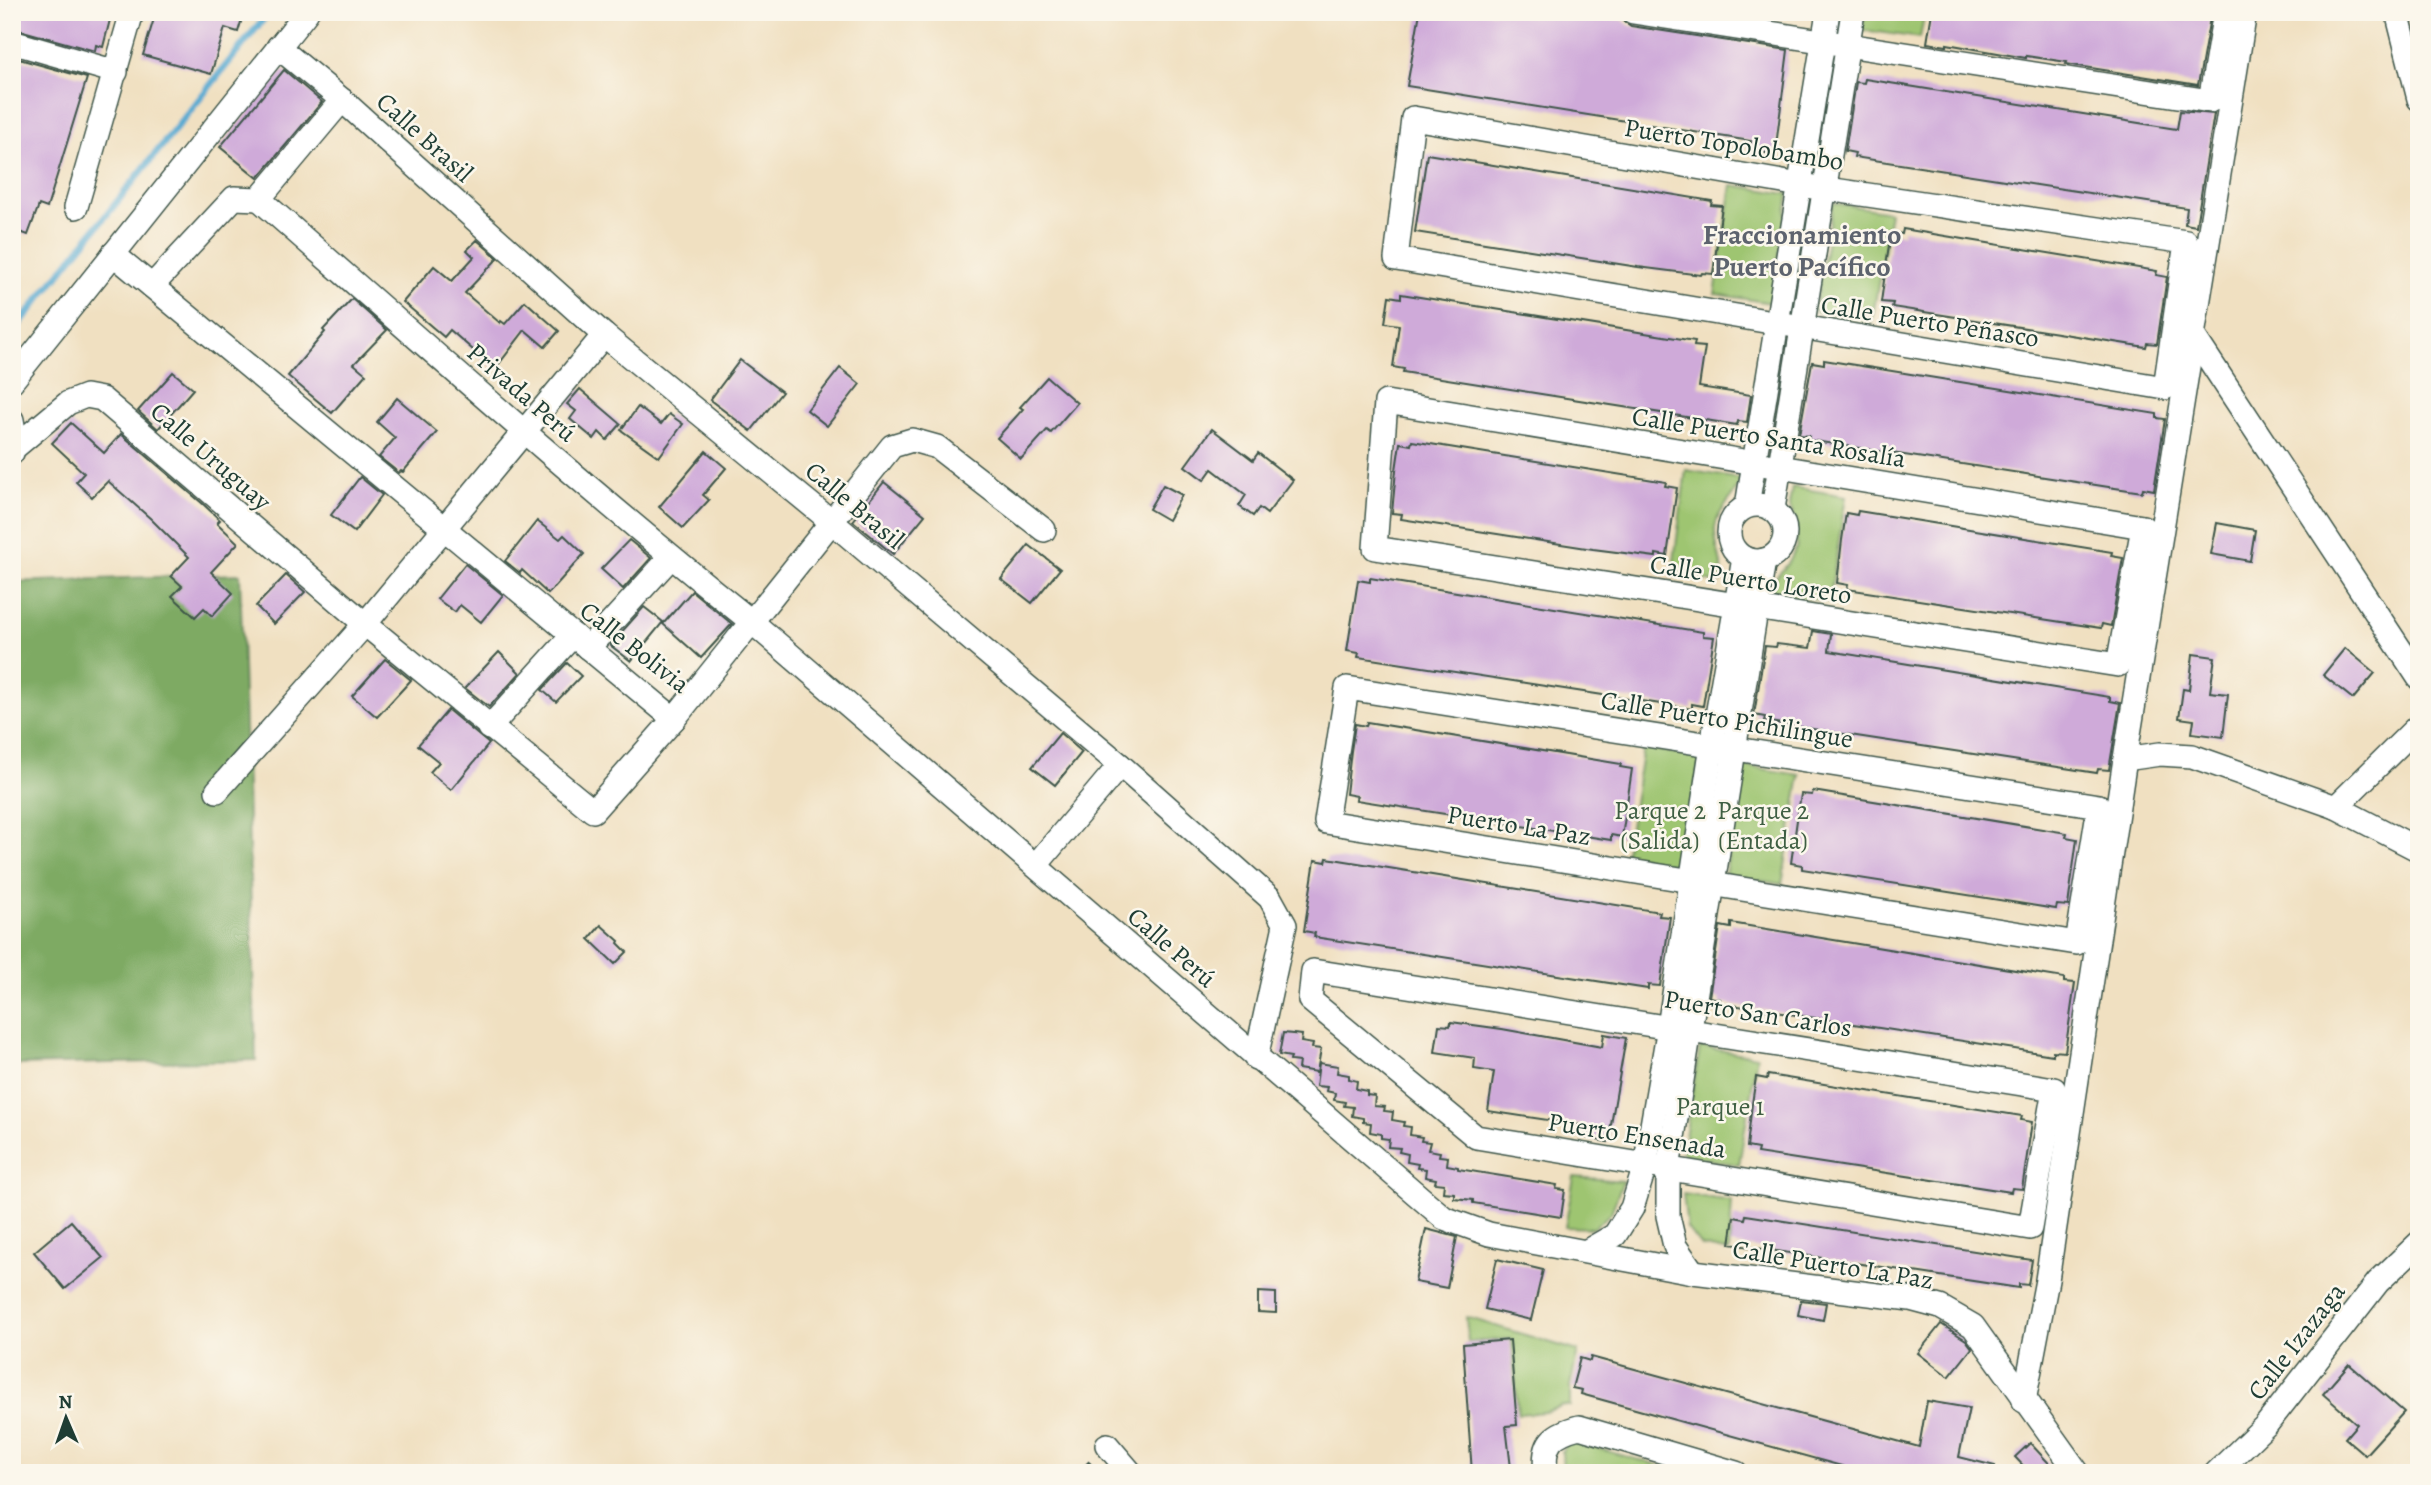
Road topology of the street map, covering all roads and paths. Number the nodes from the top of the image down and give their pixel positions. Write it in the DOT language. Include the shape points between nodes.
graph roads {
  1 [pos="132,12"];
  2 [pos="307,12"];
  3 [pos="1633,12"];
  4 [pos="1828,12"];
  5 [pos="1853,12"];
  6 [pos="2225,12"];
  7 [pos="2245,12"];
  8 [pos="2397,12"];
  9 [pos="1823,40"];
  10 [pos="12,43"];
  11 [pos="1848,44"];
  12 [pos="278,47"];
  13 [pos="116,72"];
  14 [pos="342,100"];
  15 [pos="2419,100"];
  16 [pos="1800,185"];
  17 [pos="1824,188"];
  18 [pos="259,199"];
  19 [pos="76,207"];
  20 [pos="113,254"];
  21 [pos="1396,259"];
  22 [pos="152,286"];
  23 [pos="1775,323"];
  24 [pos="1801,328"];
  25 [pos="604,335"];
  26 [pos="2193,335"];
  27 [pos="12,381"];
  28 [pos="2165,388"];
  29 [pos="12,419"];
  30 [pos="524,432"];
  31 [pos="13,450"];
  32 [pos="1753,463"];
  33 [pos="1779,467"];
  34 [pos="1746,506"];
  35 [pos="1773,509"];
  36 [pos="832,522"];
  37 [pos="444,528"];
  38 [pos="1044,530"];
  39 [pos="1375,548"];
  40 [pos="671,557"];
  41 [pos="1754,559"];
  42 [pos="1747,607"];
  43 [pos="752,622"];
  44 [pos="365,624"];
  45 [pos="581,642"];
  46 [pos="2118,665"];
  47 [pos="2419,678"];
  48 [pos="674,719"];
  49 [pos="2419,725"];
  50 [pos="489,728"];
  51 [pos="1712,745"];
  52 [pos="1735,749"];
  53 [pos="2125,759"];
  54 [pos="1120,765"];
  55 [pos="217,791"];
  56 [pos="2336,807"];
  57 [pos="1326,822"];
  58 [pos="2419,850"];
  59 [pos="1036,865"];
  60 [pos="1703,883"];
  61 [pos="2077,943"];
  62 [pos="1313,971"];
  63 [pos="1680,1029"];
  64 [pos="1256,1058"];
  65 [pos="1645,1166"];
  66 [pos="1668,1169"];
  67 [pos="2030,1228"];
  68 [pos="2419,1243"];
  69 [pos="1587,1251"];
  70 [pos="1693,1272"];
  71 [pos="2024,1401"];
  72 [pos="1107,1445"];
  73 [pos="1692,1468"];
  74 [pos="1131,1473"];
  75 [pos="1546,1473"];
  76 [pos="1736,1473"];
  77 [pos="2078,1473"];
  78 [pos="2216,1473"];
  1 -- 13 [label="street"];
  2 -- 12 [label="street"];
  3 -- 9 [label="street"];
  4 -- 9 [label="street"];
  5 -- 11 [label="street"];
  6 -- 11 [label="street" via="2210,101"];
  7 -- 26 [label="street"];
  8 -- 15 [label="street"];
  9 -- 11 [label="street"];
  9 -- 16 [label="street"];
  10 -- 13 [label="street"];
  11 -- 17 [label="street"];
  12 -- 14 [label="street, Calle Brasil"];
  12 -- 20 [label="street"];
  13 -- 19 [label="street"];
  14 -- 18 [label="street"];
  14 -- 25 [label="street, Calle Brasil"];
  16 -- 17 [label="street, Puerto Topolobambo"];
  16 -- 21 [label="street, Puerto Topolobambo" via="1413,118"];
  16 -- 23 [label="street"];
  17 -- 24 [label="street"];
  17 -- 28 [label="street, Puerto Topolobambo" via="2186,242"];
  18 -- 22 [label="street" via="234,198"];
  18 -- 30 [label="street, Privada Perú"];
  20 -- 22 [label="street, Calle Bolivia"];
  20 -- 27 [label="street"];
  21 -- 23 [label="street, Calle Puerto Peñasco"];
  22 -- 37 [label="street, Calle Bolivia"];
  23 -- 24 [label="street, Calle Puerto Peñasco"];
  23 -- 32 [label="street"];
  24 -- 28 [label="street, Calle Puerto Peñasco"];
  24 -- 33 [label="street"];
  25 -- 30 [label="street"];
  25 -- 36 [label="street, Calle Brasil"];
  26 -- 47 [label="street"];
  26 -- 53 [label="street"];
  29 -- 31 [label="street"];
  30 -- 37 [label="street"];
  30 -- 40 [label="street, Privada Perú"];
  31 -- 44 [label="street, Calle Uruguay" via="68,403 86,396 102,399"];
  32 -- 33 [label="street, Calle Puerto Santa Rosalía"];
  32 -- 34 [label="street"];
  32 -- 39 [label="street, Calle Puerto Santa Rosalía" via="1386,402"];
  33 -- 35 [label="street"];
  33 -- 46 [label="street, Calle Puerto Santa Rosalía" via="2143,527"];
  34 -- 35 [label="street"];
  34 -- 41 [label="street" via="1730,523 1730,543"];
  35 -- 41 [label="street" via="1783,522 1784,540 1780,549"];
  36 -- 38 [label="street, Calle Bolivia" via="892,446 912,440 937,447"];
  36 -- 43 [label="street, Calle Bolivia"];
  36 -- 54 [label="street, Calle Brasil"];
  37 -- 44 [label="street"];
  37 -- 45 [label="street, Calle Bolivia"];
  39 -- 42 [label="street, Calle Puerto Loreto"];
  40 -- 43 [label="street, Privada Perú"];
  40 -- 45 [label="street"];
  41 -- 42 [label="street"];
  42 -- 46 [label="street, Calle Puerto Loreto"];
  42 -- 51 [label="street"];
  42 -- 52 [label="street"];
  43 -- 48 [label="street, Calle Bolivia"];
  43 -- 59 [label="street, Calle Perú"];
  44 -- 50 [label="street, Calle Uruguay"];
  44 -- 55 [label="street"];
  45 -- 48 [label="street, Calle Bolivia"];
  45 -- 50 [label="street"];
  48 -- 50 [label="street, Calle Uruguay" via="593,811"];
  49 -- 56 [label="street"];
  51 -- 52 [label="street, Calle Puerto Pichilingue"];
  51 -- 57 [label="street, Calle Puerto Pichilingue" via="1347,688"];
  51 -- 60 [label="street"];
  52 -- 60 [label="street"];
  52 -- 61 [label="street, Calle Puerto Pichilingue" via="2099,806"];
  53 -- 56 [label="street" via="2160,754 2192,757"];
  53 -- 71 [label="street" via="2047,1280"];
  54 -- 59 [label="street"];
  54 -- 64 [label="street, Calle Brasil" via="1270,898 1285,925"];
  56 -- 58 [label="street"];
  57 -- 60 [label="street, Puerto La Paz"];
  59 -- 64 [label="street, Calle Perú"];
  60 -- 61 [label="street, Puerto La Paz"];
  60 -- 63 [label="street"];
  62 -- 63 [label="street, Puerto San Carlos"];
  62 -- 65 [label="street, Puerto Ensenada" via="1310,1000 1476,1137"];
  63 -- 65 [label="street"];
  63 -- 66 [label="street"];
  63 -- 67 [label="street, Puerto San Carlos" via="2054,1088"];
  64 -- 69 [label="street, Calle Perú" via="1444,1218 1489,1234"];
  65 -- 66 [label="street, Puerto Ensenada"];
  65 -- 69 [label="street" via="1632,1208 1615,1236"];
  66 -- 67 [label="street, Puerto Ensenada"];
  66 -- 70 [label="street" via="1668,1216 1675,1246"];
  68 -- 78 [label="street, Calle Izazaga" via="2378,1282 2267,1424"];
  69 -- 70 [label="street, Calle Puerto La Paz"];
  70 -- 71 [label="street, Calle Puerto La Paz" via="1910,1299 1940,1307 1973,1326"];
  71 -- 77 [label="street, Calle Puerto La Paz"];
  72 -- 74 [label="street"];
  73 -- 75 [label="street" via="1579,1427 1558,1433 1547,1446"];
  73 -- 76 [label="street"];
}
